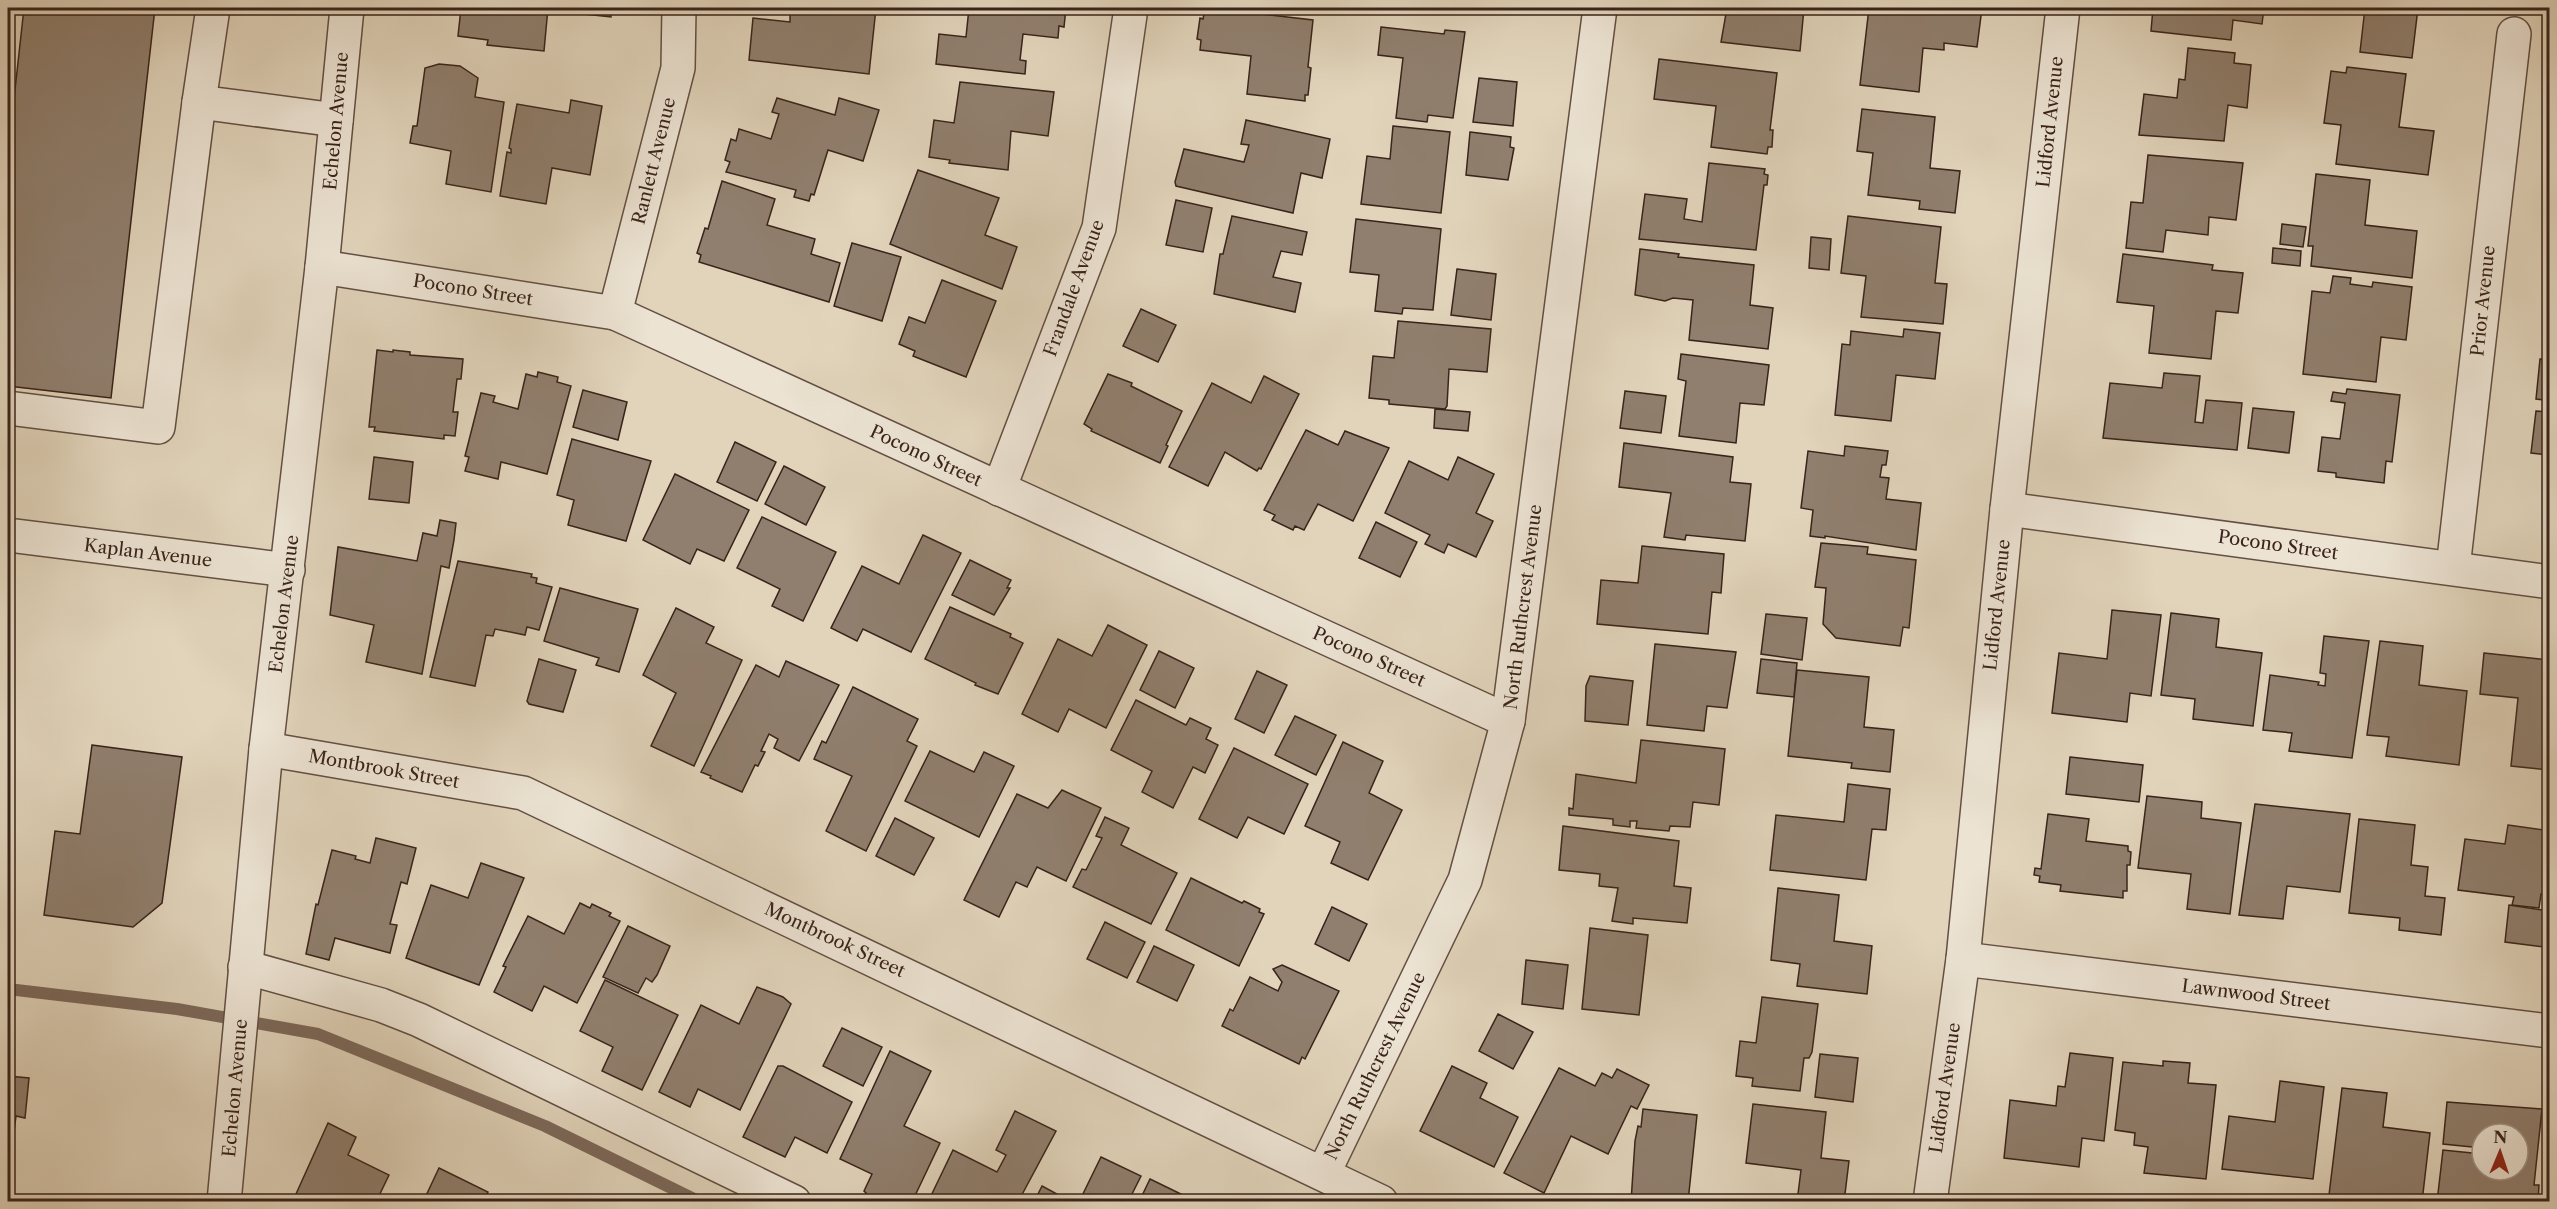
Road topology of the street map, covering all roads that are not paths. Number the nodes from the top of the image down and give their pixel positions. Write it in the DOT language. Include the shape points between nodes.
graph roads {
  1 [pos="213,8"];
  2 [pos="347,8"];
  3 [pos="679,8"];
  4 [pos="1131,8"];
  5 [pos="1600,8"];
  6 [pos="2063,8"];
  7 [pos="2514,34"];
  8 [pos="199,102"];
  9 [pos="336,120"];
  10 [pos="322,267"];
  11 [pos="615,313"];
  12 [pos="8,408"];
  13 [pos="999,489"];
  14 [pos="2007,509"];
  15 [pos="8,535"];
  16 [pos="2453,568"];
  17 [pos="288,570"];
  18 [pos="2550,582"];
  19 [pos="1508,721"];
  20 [pos="266,749"];
  21 [pos="1963,959"];
  22 [pos="244,983"];
  23 [pos="2550,1032"];
  24 [pos="1324,1172"];
  25 [pos="224,1202"];
  26 [pos="794,1202"];
  27 [pos="1381,1202"];
  28 [pos="1930,1202"];
  1 -- 8 [label="street"];
  2 -- 9 [label="street, Echelon Avenue"];
  3 -- 11 [label="street, Ranlett Avenue" via="678,68"];
  4 -- 13 [label="street, Frandale Avenue" via="1099,228"];
  5 -- 19 [label="street, North Ruthcrest Avenue"];
  6 -- 14 [label="street, Lidford Avenue"];
  7 -- 16 [label="street, Prior Avenue"];
  8 -- 9 [label="street"];
  8 -- 12 [label="street" via="158,427"];
  9 -- 10 [label="street, Echelon Avenue"];
  10 -- 11 [label="street, Pocono Street"];
  10 -- 17 [label="street, Echelon Avenue"];
  11 -- 13 [label="street, Pocono Street"];
  13 -- 19 [label="street, Pocono Street"];
  14 -- 16 [label="street, Pocono Street"];
  14 -- 21 [label="street, Lidford Avenue"];
  15 -- 17 [label="street, Kaplan Avenue"];
  16 -- 18 [label="street, Pocono Street"];
  17 -- 20 [label="street, Echelon Avenue"];
  19 -- 24 [label="street, North Ruthcrest Avenue" via="1464,880"];
  20 -- 22 [label="street, Echelon Avenue"];
  20 -- 24 [label="street, Montbrook Street" via="523,792"];
  21 -- 23 [label="street, Lawnwood Street"];
  21 -- 28 [label="street, Lidford Avenue"];
  22 -- 25 [label="street, Echelon Avenue"];
  22 -- 26 [label="street" via="381,1005 419,1020"];
  24 -- 27 [label="street, Montbrook Street"];
}
